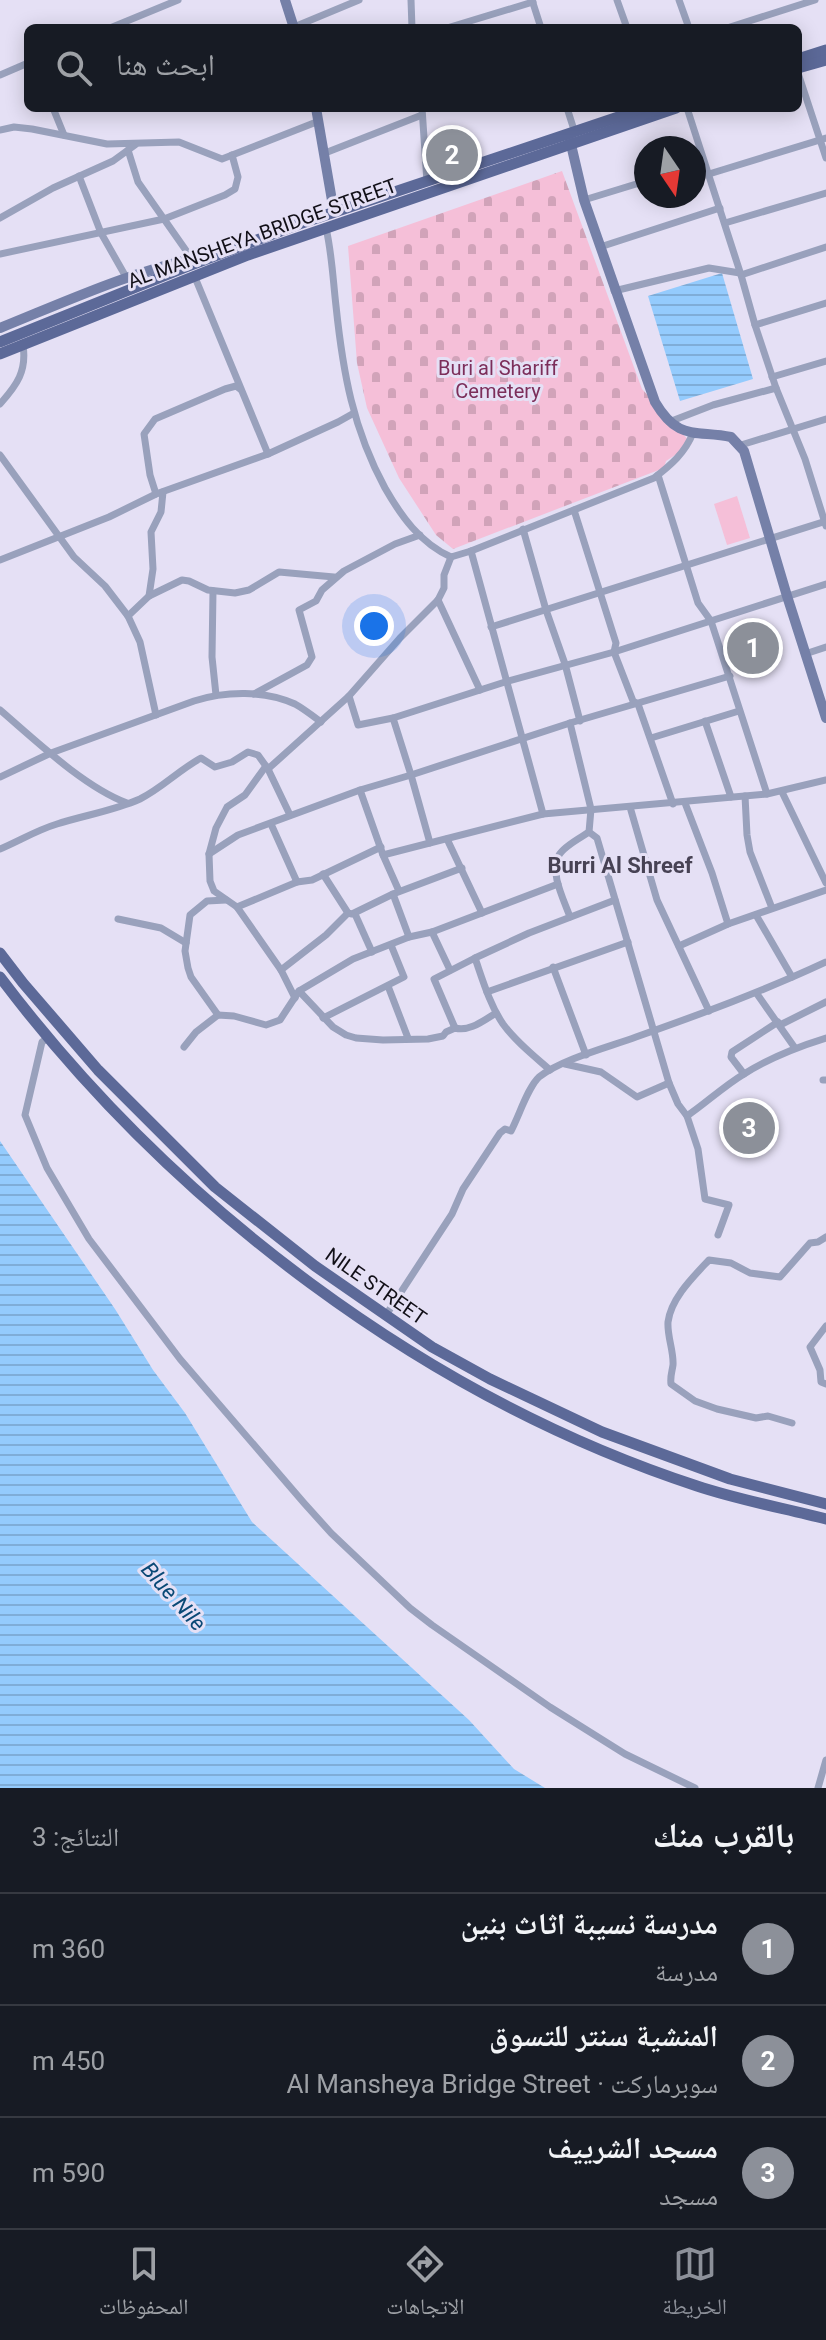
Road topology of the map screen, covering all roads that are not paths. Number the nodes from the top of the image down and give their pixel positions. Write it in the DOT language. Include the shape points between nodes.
graph roads {
  1 [pos="178,0"];
  2 [pos="285,0"];
  3 [pos="359,0"];
  4 [pos="411,0"];
  5 [pos="617,0"];
  6 [pos="679,0"];
  7 [pos="815,0"];
  8 [pos="532,1"];
  9 [pos="158,4"];
  10 [pos="118,24"];
  11 [pos="293,24"];
  12 [pos="301,24"];
  13 [pos="412,24"];
  14 [pos="460,24"];
  15 [pos="540,24"];
  16 [pos="626,24"];
  17 [pos="688,24"];
  18 [pos="740,24"];
  19 [pos="826,50"];
  20 [pos="802,58"];
  21 [pos="826,60"];
  22 [pos="24,65"];
  23 [pos="802,69"];
  24 [pos="0,75"];
  25 [pos="802,82"];
  26 [pos="55,112"];
  27 [pos="317,112"];
  28 [pos="420,112"];
  29 [pos="422,112"];
  30 [pos="568,112"];
  31 [pos="635,112"];
  32 [pos="662,112"];
  33 [pos="688,112"];
  34 [pos="319,121"];
  35 [pos="0,130"];
  36 [pos="64,135"];
  37 [pos="696,136"];
  38 [pos="573,138"];
  39 [pos="823,138"];
  40 [pos="137,143"];
  41 [pos="128,150"];
  42 [pos="325,153"];
  43 [pos="232,155"];
  44 [pos="826,158"];
  45 [pos="706,166"];
  46 [pos="709,174"];
  47 [pos="79,176"];
  48 [pos="427,182"];
  49 [pos="634,185"];
  50 [pos="826,193"];
  51 [pos="584,200"];
  52 [pos="720,208"];
  53 [pos="334,212"];
  54 [pos="0,218"];
  55 [pos="164,219"];
  56 [pos="725,223"];
  57 [pos="325,227"];
  58 [pos="101,233"];
  59 [pos="600,247"];
  60 [pos="826,247"];
  61 [pos="0,254"];
  62 [pos="219,254"];
  63 [pos="192,259"];
  64 [pos="741,274"];
  65 [pos="194,275"];
  66 [pos="126,277"];
  67 [pos="614,291"];
  68 [pos="826,303"];
  69 [pos="755,325"];
  70 [pos="0,328"];
  71 [pos="0,342"];
  72 [pos="23,345"];
  73 [pos="0,354"];
  74 [pos="826,361"];
  75 [pos="772,377"];
  76 [pos="776,388"];
  77 [pos="240,389"];
  78 [pos="0,404"];
  79 [pos="354,413"];
  80 [pos="826,419"];
  81 [pos="669,422"];
  82 [pos="793,429"];
  83 [pos="693,433"];
  84 [pos="710,436"];
  85 [pos="741,445"];
  86 [pos="268,454"];
  87 [pos="0,455"];
  88 [pos="11,473"];
  89 [pos="658,475"];
  90 [pos="0,478"];
  91 [pos="753,482"];
  92 [pos="159,493"];
  93 [pos="574,510"];
  94 [pos="826,523"];
  95 [pos="523,529"];
  96 [pos="420,535"];
  97 [pos="59,537"];
  98 [pos="770,538"];
  99 [pos="471,551"];
  100 [pos="451,557"];
  101 [pos="0,560"];
  102 [pos="687,566"];
  103 [pos="334,577"];
  104 [pos="826,584"];
  105 [pos="213,591"];
  106 [pos="602,592"];
  107 [pos="149,596"];
  108 [pos="787,596"];
  109 [pos="438,600"];
  110 [pos="546,610"];
  111 [pos="128,616"];
  112 [pos="711,621"];
  113 [pos="491,627"];
  114 [pos="826,647"];
  115 [pos="614,652"];
  116 [pos="805,654"];
  117 [pos="565,664"];
  118 [pos="730,676"];
  119 [pos="505,682"];
  120 [pos="821,686"];
  121 [pos="480,690"];
  122 [pos="254,694"];
  123 [pos="216,695"];
  124 [pos="349,696"];
  125 [pos="638,704"];
  126 [pos="0,710"];
  127 [pos="739,711"];
  128 [pos="156,715"];
  129 [pos="393,718"];
  130 [pos="826,718"];
  131 [pos="580,721"];
  132 [pos="705,721"];
  133 [pos="321,722"];
  134 [pos="570,723"];
  135 [pos="651,738"];
  136 [pos="524,739"];
  137 [pos="51,753"];
  138 [pos="267,768"];
  139 [pos="411,775"];
  140 [pos="0,777"];
  141 [pos="826,780"];
  142 [pos="360,790"];
  143 [pos="782,792"];
  144 [pos="767,794"];
  145 [pos="745,796"];
  146 [pos="731,797"];
  147 [pos="685,803"];
  148 [pos="128,804"];
  149 [pos="673,804"];
  150 [pos="630,807"];
  151 [pos="591,809"];
  152 [pos="543,814"];
  153 [pos="290,815"];
  154 [pos="271,824"];
  155 [pos="589,832"];
  156 [pos="447,839"];
  157 [pos="430,843"];
  158 [pos="0,849"];
  159 [pos="382,851"];
  160 [pos="209,854"];
  161 [pos="462,868"];
  162 [pos="323,874"];
  163 [pos="297,882"];
  164 [pos="826,883"];
  165 [pos="558,884"];
  166 [pos="826,890"];
  167 [pos="396,892"];
  168 [pos="228,900"];
  169 [pos="615,900"];
  170 [pos="237,907"];
  171 [pos="772,908"];
  172 [pos="351,913"];
  173 [pos="482,913"];
  174 [pos="756,915"];
  175 [pos="570,917"];
  176 [pos="118,919"];
  177 [pos="728,924"];
  178 [pos="432,932"];
  179 [pos="409,937"];
  180 [pos="628,942"];
  181 [pos="186,943"];
  182 [pos="391,945"];
  183 [pos="679,946"];
  184 [pos="372,952"];
  185 [pos="0,953"];
  186 [pos="475,958"];
  187 [pos="826,962"];
  188 [pos="553,967"];
  189 [pos="281,970"];
  190 [pos="450,970"];
  191 [pos="0,977"];
  192 [pos="792,977"];
  193 [pos="388,986"];
  194 [pos="487,992"];
  195 [pos="297,994"];
  196 [pos="757,994"];
  197 [pos="826,1002"];
  198 [pos="709,1011"];
  199 [pos="496,1013"];
  200 [pos="218,1015"];
  201 [pos="323,1018"];
  202 [pos="779,1023"];
  203 [pos="455,1028"];
  204 [pos="655,1030"];
  205 [pos="48,1038"];
  206 [pos="408,1038"];
  207 [pos="826,1038"];
  208 [pos="184,1047"];
  209 [pos="795,1048"];
  210 [pos="586,1055"];
  211 [pos="563,1064"];
  212 [pos="98,1070"];
  213 [pos="550,1070"];
  214 [pos="744,1074"];
  215 [pos="85,1079"];
  216 [pos="669,1083"];
  217 [pos="116,1090"];
  218 [pos="103,1098"];
  219 [pos="687,1116"];
  220 [pos="718,1235"];
  221 [pos="826,1237"];
  222 [pos="315,1266"];
  223 [pos="305,1279"];
  224 [pos="332,1279"];
  225 [pos="323,1294"];
  226 [pos="386,1315"];
  227 [pos="826,1326"];
  228 [pos="826,1384"];
  229 [pos="792,1423"];
  230 [pos="826,1504"];
  231 [pos="826,1519"];
  232 [pos="826,1760"];
  233 [pos="695,1788"];
  234 [pos="818,1788"];
  1 -- 9 [label="street"];
  2 -- 11 [label="main road"];
  3 -- 12 [label="street"];
  4 -- 13 [label="street"];
  5 -- 16 [label="street"];
  6 -- 17 [label="street"];
  7 -- 18 [label="street"];
  8 -- 14 [label="street"];
  8 -- 15 [label="street"];
  9 -- 10 [label="street"];
  19 -- 20 [label="main road"];
  21 -- 23 [label="main road"];
  22 -- 24 [label="street"];
  25 -- 39 [label="street"];
  26 -- 36 [label="street"];
  27 -- 34 [label="main road"];
  28 -- 42 [label="street"];
  29 -- 48 [label="street"];
  30 -- 38 [label="street"];
  31 -- 38 [label="main road, AL MANSHEYA BRIDGE STREET"];
  32 -- 38 [label="main road, AL MANSHEYA BRIDGE STREET"];
  33 -- 37 [label="street"];
  34 -- 42 [label="main road"];
  34 -- 43 [label="street"];
  35 -- 36 [label="street" via="14,127"];
  36 -- 40 [label="street" via="107,144"];
  38 -- 48 [label="main road, AL MANSHEYA BRIDGE STREET"];
  38 -- 51 [label="main road"];
  38 -- 57 [label="main road, AL MANSHEYA BRIDGE STREET"];
  39 -- 44 [label="street"];
  39 -- 46 [label="street"];
  40 -- 41 [label="street"];
  40 -- 43 [label="street" via="179,142 222,159"];
  41 -- 47 [label="street"];
  41 -- 55 [label="street" via="138,182"];
  42 -- 53 [label="main road"];
  43 -- 55 [label="street" via="238,177 235,189"];
  45 -- 46 [label="street"];
  46 -- 52 [label="street"];
  47 -- 54 [label="street"];
  47 -- 58 [label="street"];
  48 -- 53 [label="main road, AL MANSHEYA BRIDGE STREET"];
  49 -- 51 [label="street"];
  50 -- 56 [label="street"];
  51 -- 59 [label="main road"];
  52 -- 56 [label="street"];
  52 -- 59 [label="street"];
  53 -- 62 [label="main road, AL MANSHEYA BRIDGE STREET"];
  55 -- 58 [label="street"];
  55 -- 63 [label="street"];
  56 -- 64 [label="street"];
  57 -- 65 [label="main road, AL MANSHEYA BRIDGE STREET"];
  57 -- 79 [label="street"];
  58 -- 61 [label="street"];
  58 -- 66 [label="street"];
  59 -- 67 [label="main road"];
  60 -- 64 [label="street"];
  62 -- 63 [label="main road"];
  62 -- 71 [label="main road, AL MANSHEYA BRIDGE STREET"];
  63 -- 66 [label="main road"];
  64 -- 67 [label="street" via="709,268"];
  64 -- 69 [label="street"];
  65 -- 72 [label="main road, AL MANSHEYA BRIDGE STREET"];
  65 -- 77 [label="street"];
  66 -- 70 [label="main road"];
  67 -- 81 [label="main road" via="651,392"];
  68 -- 69 [label="street"];
  69 -- 75 [label="street"];
  72 -- 73 [label="main road, AL MANSHEYA BRIDGE STREET"];
  72 -- 78 [label="street" via="22,376"];
  74 -- 75 [label="street"];
  75 -- 76 [label="street"];
  76 -- 81 [label="street"];
  76 -- 82 [label="street"];
  77 -- 86 [label="street"];
  77 -- 92 [label="street" via="225,389 149,425 144,434 150,475"];
  79 -- 86 [label="street"];
  79 -- 96 [label="street" via="375,469 397,509"];
  80 -- 82 [label="street"];
  81 -- 83 [label="main road"];
  82 -- 85 [label="street"];
  82 -- 94 [label="street"];
  83 -- 84 [label="main road"];
  83 -- 89 [label="street"];
  84 -- 85 [label="main road" via="731,437"];
  84 -- 91 [label="main road" via="737,449"];
  85 -- 91 [label="main road"];
  86 -- 92 [label="street"];
  87 -- 88 [label="street"];
  88 -- 90 [label="street"];
  88 -- 97 [label="street"];
  89 -- 93 [label="street"];
  89 -- 102 [label="street"];
  91 -- 98 [label="main road"];
  92 -- 97 [label="street"];
  92 -- 107 [label="street" via="161,512 151,532"];
  93 -- 95 [label="street"];
  93 -- 106 [label="street"];
  94 -- 98 [label="street"];
  95 -- 99 [label="street"];
  95 -- 110 [label="street"];
  96 -- 100 [label="street"];
  96 -- 103 [label="street"];
  97 -- 101 [label="street"];
  97 -- 111 [label="street"];
  98 -- 102 [label="street"];
  98 -- 108 [label="main road"];
  99 -- 100 [label="street"];
  99 -- 113 [label="street"];
  100 -- 109 [label="street"];
  102 -- 106 [label="street"];
  102 -- 112 [label="street" via="698,603"];
  103 -- 105 [label="street" via="279,572 249,590"];
  103 -- 122 [label="street" via="316,601 299,610 313,652 307,665"];
  104 -- 108 [label="street"];
  105 -- 107 [label="street" via="182,580"];
  105 -- 123 [label="street"];
  106 -- 110 [label="street"];
  106 -- 115 [label="street"];
  107 -- 111 [label="street"];
  108 -- 112 [label="street"];
  108 -- 116 [label="main road"];
  109 -- 121 [label="street"];
  109 -- 124 [label="street"];
  110 -- 113 [label="street"];
  110 -- 117 [label="street"];
  111 -- 128 [label="street" via="140,642"];
  112 -- 115 [label="street"];
  112 -- 118 [label="street"];
  113 -- 119 [label="street"];
  114 -- 116 [label="street"];
  115 -- 117 [label="street"];
  115 -- 125 [label="street"];
  116 -- 120 [label="main road"];
  117 -- 119 [label="street"];
  117 -- 131 [label="street"];
  118 -- 125 [label="street"];
  118 -- 127 [label="street"];
  119 -- 121 [label="street"];
  119 -- 136 [label="street"];
  120 -- 130 [label="main road"];
  121 -- 129 [label="street"];
  122 -- 123 [label="street"];
  122 -- 133 [label="street" via="298,706"];
  123 -- 128 [label="street"];
  124 -- 129 [label="street" via="358,725"];
  124 -- 133 [label="street"];
  125 -- 131 [label="street"];
  125 -- 135 [label="street"];
  126 -- 137 [label="street"];
  127 -- 132 [label="street"];
  127 -- 144 [label="street"];
  128 -- 137 [label="street"];
  129 -- 139 [label="street"];
  131 -- 134 [label="street"];
  132 -- 135 [label="street"];
  132 -- 146 [label="street"];
  133 -- 138 [label="street"];
  134 -- 136 [label="street"];
  134 -- 151 [label="street"];
  135 -- 149 [label="street"];
  136 -- 139 [label="street"];
  136 -- 152 [label="street"];
  137 -- 140 [label="street"];
  137 -- 148 [label="street"];
  138 -- 148 [label="street" via="258,755 248,752 215,767 201,758"];
  138 -- 153 [label="street"];
  138 -- 160 [label="street" via="227,807"];
  139 -- 142 [label="street"];
  139 -- 157 [label="street"];
  141 -- 143 [label="street"];
  142 -- 153 [label="street"];
  142 -- 159 [label="street"];
  143 -- 144 [label="street"];
  143 -- 164 [label="street"];
  144 -- 145 [label="street"];
  145 -- 146 [label="street"];
  145 -- 171 [label="street" via="750,852"];
  146 -- 147 [label="street"];
  147 -- 149 [label="street"];
  147 -- 177 [label="street"];
  148 -- 158 [label="street" via="55,825"];
  149 -- 150 [label="street"];
  150 -- 151 [label="street"];
  150 -- 183 [label="street" via="657,900"];
  151 -- 152 [label="street"];
  151 -- 155 [label="street"];
  152 -- 156 [label="street"];
  153 -- 154 [label="street"];
  154 -- 160 [label="street" via="238,835"];
  154 -- 163 [label="street"];
  155 -- 165 [label="street" via="559,854"];
  155 -- 169 [label="street" via="597,838"];
  156 -- 157 [label="street"];
  156 -- 161 [label="street"];
  157 -- 159 [label="street"];
  159 -- 162 [label="street"];
  159 -- 167 [label="street"];
  160 -- 168 [label="street" via="212,887"];
  161 -- 167 [label="street"];
  161 -- 173 [label="street"];
  162 -- 163 [label="street"];
  162 -- 172 [label="street"];
  163 -- 170 [label="street"];
  165 -- 173 [label="street"];
  165 -- 175 [label="street"];
  166 -- 171 [label="street"];
  167 -- 172 [label="street"];
  167 -- 179 [label="street"];
  168 -- 170 [label="street"];
  168 -- 181 [label="street" via="207,901 190,915"];
  169 -- 175 [label="street"];
  169 -- 180 [label="street"];
  170 -- 189 [label="street"];
  171 -- 174 [label="street"];
  172 -- 184 [label="street"];
  172 -- 189 [label="street"];
  173 -- 178 [label="street"];
  174 -- 177 [label="street"];
  174 -- 192 [label="street"];
  175 -- 186 [label="street"];
  176 -- 181 [label="street" via="161,928"];
  177 -- 183 [label="street"];
  178 -- 179 [label="street"];
  178 -- 190 [label="street"];
  179 -- 182 [label="street"];
  180 -- 188 [label="street"];
  180 -- 204 [label="street"];
  181 -- 200 [label="street" via="191,977"];
  182 -- 184 [label="street"];
  182 -- 193 [label="street" via="404,977"];
  183 -- 198 [label="street"];
  184 -- 195 [label="street"];
  185 -- 212 [label="main road, NILE STREET"];
  186 -- 190 [label="street"];
  186 -- 194 [label="street"];
  187 -- 192 [label="street"];
  188 -- 194 [label="street"];
  188 -- 210 [label="street"];
  189 -- 195 [label="street"];
  190 -- 203 [label="street" via="434,980"];
  191 -- 205 [label="main road, NILE STREET"];
  192 -- 196 [label="street"];
  193 -- 201 [label="street"];
  193 -- 206 [label="street"];
  194 -- 199 [label="street"];
  195 -- 200 [label="street" via="280,1020 266,1025"];
  195 -- 201 [label="street"];
  196 -- 198 [label="street"];
  196 -- 202 [label="street"];
  197 -- 202 [label="street"];
  198 -- 204 [label="street"];
  199 -- 203 [label="street" via="473,1026"];
  199 -- 213 [label="street"];
  200 -- 208 [label="street"];
  201 -- 206 [label="street" via="356,1038"];
  202 -- 209 [label="street"];
  202 -- 214 [label="street" via="732,1052"];
  203 -- 206 [label="street" via="438,1037"];
  204 -- 210 [label="street"];
  204 -- 216 [label="street"];
  205 -- 215 [label="main road, NILE STREET"];
  205 -- 233 [label="street" via="42,1042 25,1115 47,1168 89,1239 283,1479 410,1608 550,1707 625,1754"];
  207 -- 209 [label="street"];
  209 -- 214 [label="street"];
  210 -- 211 [label="street"];
  211 -- 213 [label="street"];
  211 -- 216 [label="street" via="601,1072 637,1097"];
  212 -- 215 [label="main road"];
  212 -- 217 [label="main road, NILE STREET"];
  213 -- 226 [label="street" via="532,1084 511,1131 500,1133"];
  214 -- 219 [label="street"];
  215 -- 218 [label="main road, NILE STREET"];
  216 -- 219 [label="street"];
  217 -- 218 [label="main road"];
  217 -- 222 [label="main road, NILE STREET" via="215,1187"];
  218 -- 223 [label="main road, NILE STREET" via="205,1200"];
  219 -- 220 [label="street" via="705,1199 729,1205"];
  221 -- 229 [label="street" via="810,1243 780,1277 709,1260 677,1300 668,1322 671,1384 717,1409"];
  222 -- 223 [label="main road"];
  222 -- 224 [label="main road, NILE STREET"];
  223 -- 225 [label="main road, NILE STREET"];
  224 -- 225 [label="main road"];
  224 -- 226 [label="main road, NILE STREET"];
  225 -- 231 [label="main road, NILE STREET" via="424,1359 570,1436 695,1485"];
  226 -- 230 [label="main road, NILE STREET" via="490,1379 602,1432 730,1479"];
  227 -- 228 [label="street" via="810,1347"];
  232 -- 234 [label="street"];
}
